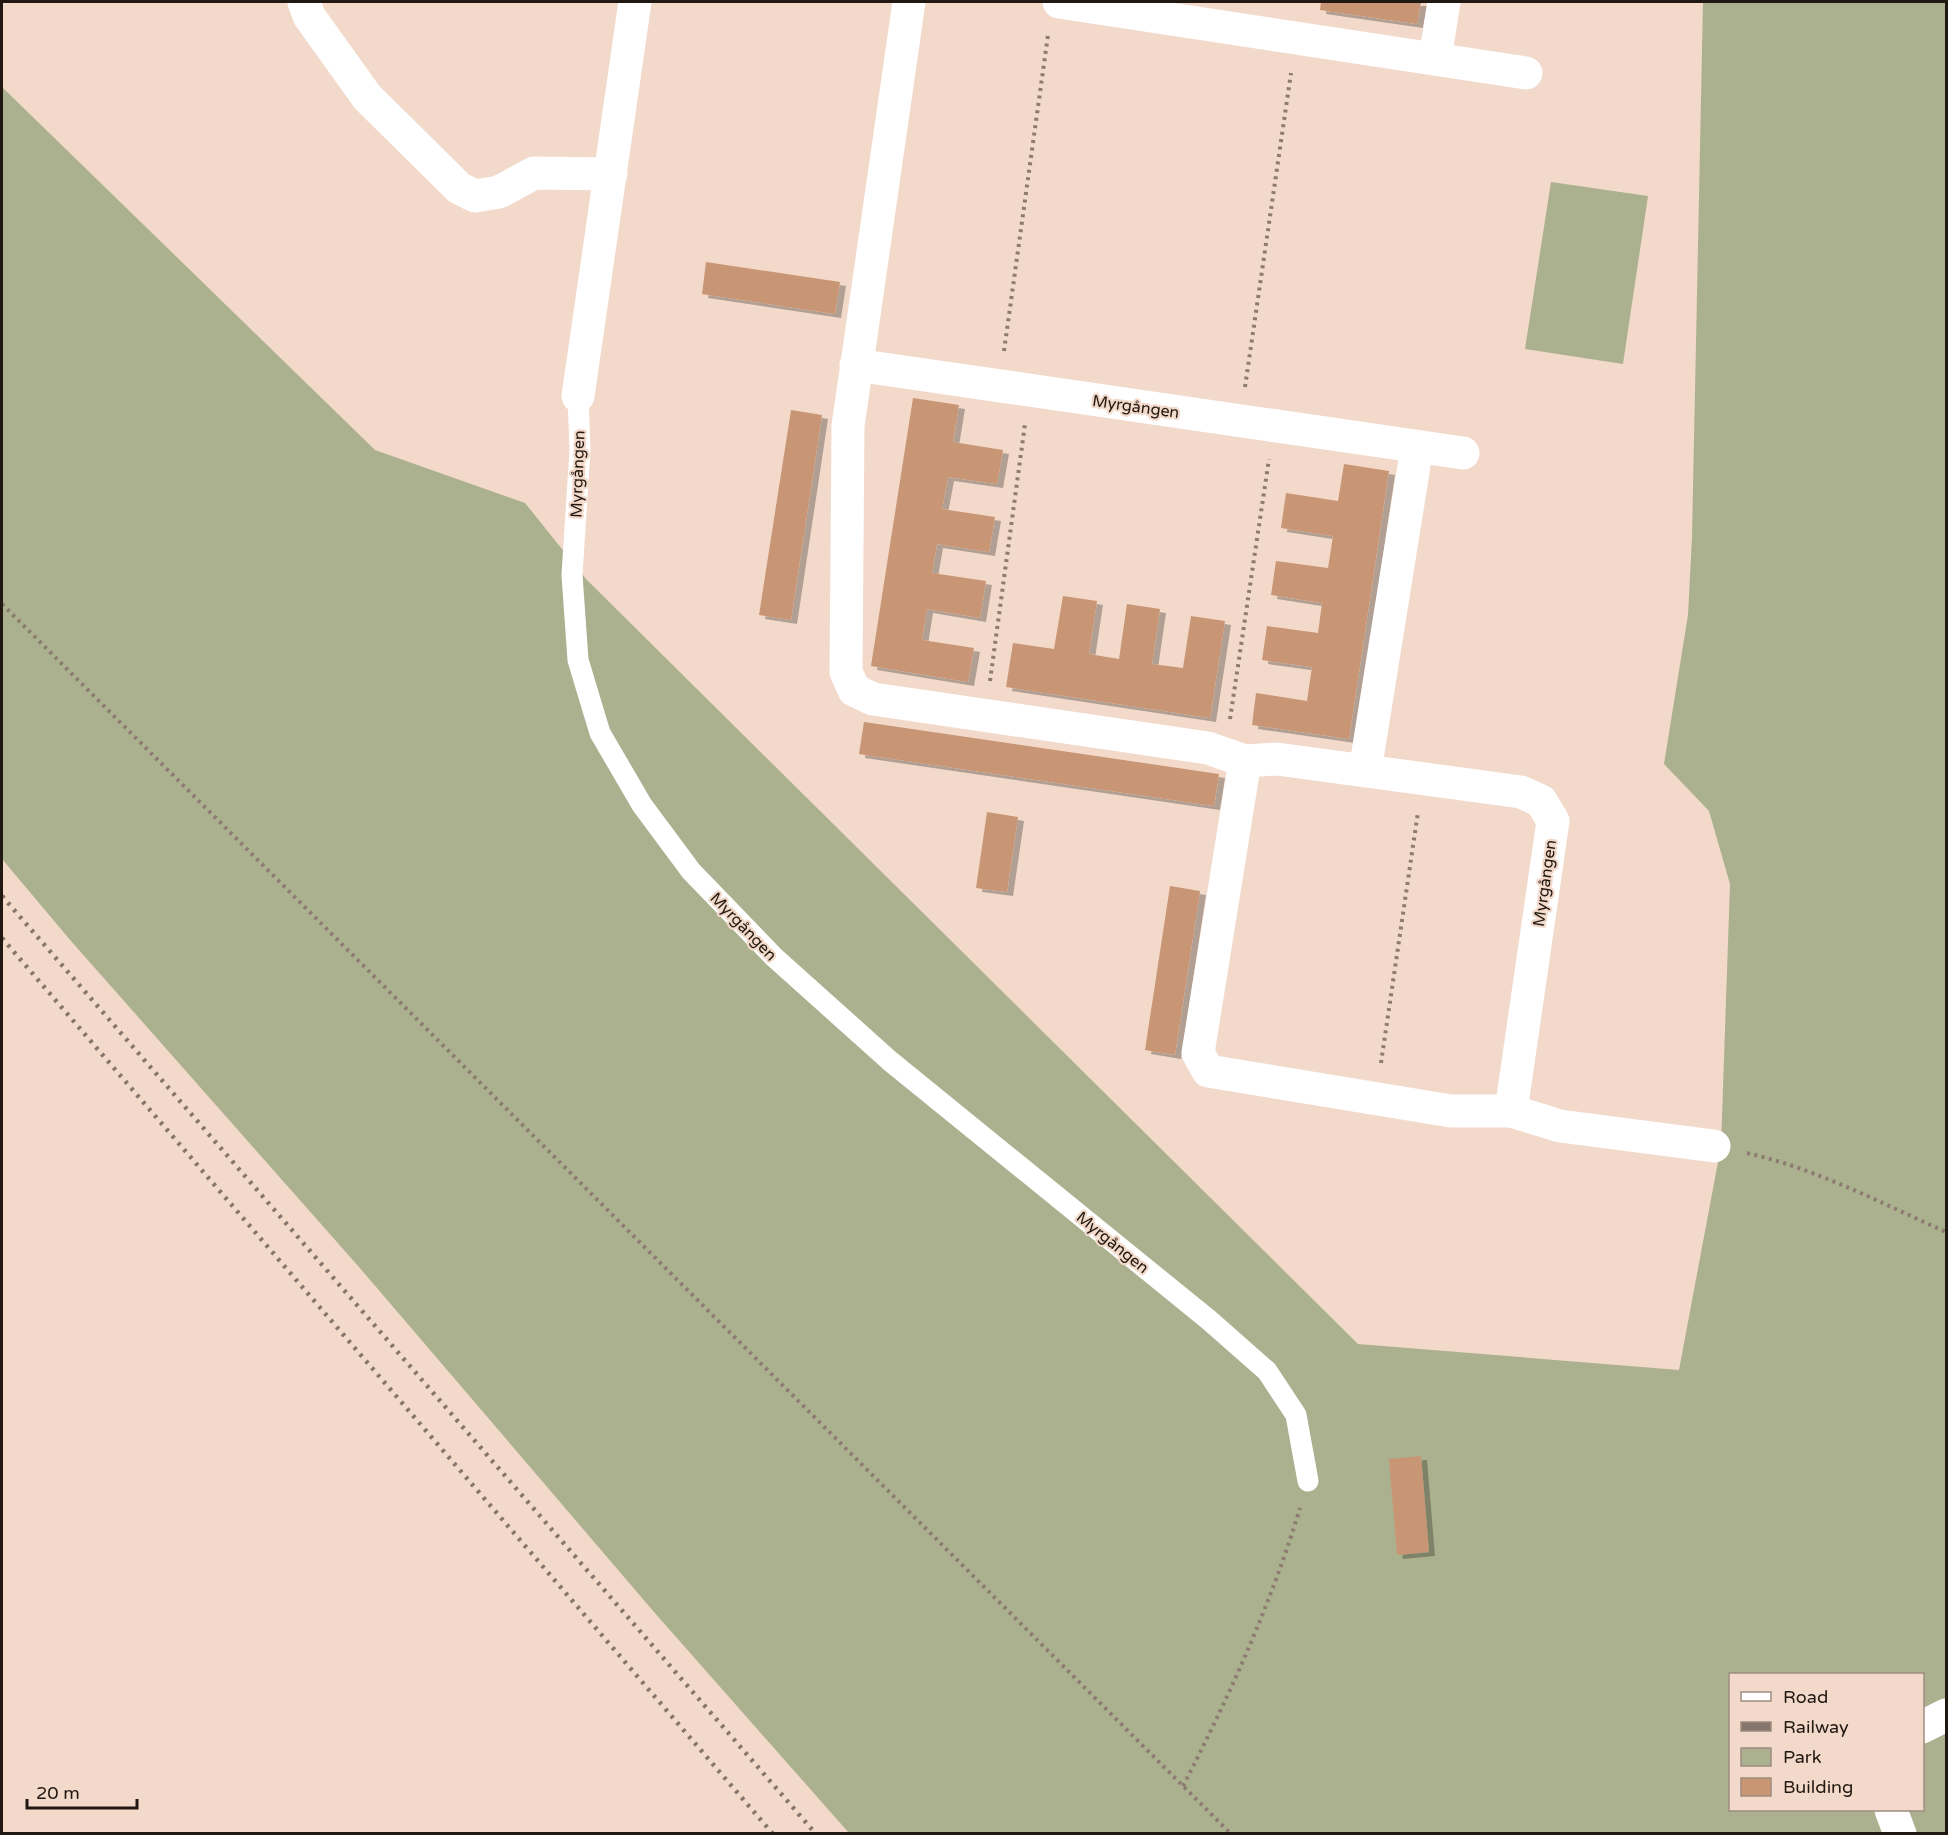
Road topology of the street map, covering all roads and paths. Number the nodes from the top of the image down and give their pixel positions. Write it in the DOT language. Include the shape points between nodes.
graph roads {
  1 [pos="304,2"];
  2 [pos="635,2"];
  3 [pos="909,2"];
  4 [pos="1444,2"];
  5 [pos="1054,13"];
  6 [pos="1297,38"];
  7 [pos="1435,59"];
  8 [pos="1526,73"];
  9 [pos="611,174"];
  10 [pos="856,365"];
  11 [pos="1014,388"];
  12 [pos="578,396"];
  13 [pos="1240,421"];
  14 [pos="1274,426"];
  15 [pos="1417,447"];
  16 [pos="1462,453"];
  17 [pos="2,604"];
  18 [pos="986,716"];
  19 [pos="1235,758"];
  20 [pos="1365,771"];
  21 [pos="1423,779"];
  22 [pos="1376,1098"];
  23 [pos="1511,1111"];
  24 [pos="1714,1146"];
  25 [pos="1947,1232"];
  26 [pos="1308,1481"];
  27 [pos="1947,1715"];
  28 [pos="1924,1726"];
  29 [pos="1183,1786"];
  30 [pos="1892,1811"];
  31 [pos="1231,1833"];
  32 [pos="1900,1833"];
  1 -- 9 [label="street" via="309,16 367,97 459,188 475,196 499,192 534,173"];
  2 -- 9 [label="street, Myrgången"];
  3 -- 10 [label="street, Myrgången"];
  4 -- 7 [label="street"];
  5 -- 6 [label="street"];
  5 -- 11 [label="path"];
  6 -- 7 [label="street"];
  6 -- 13 [label="path"];
  7 -- 8 [label="street"];
  9 -- 12 [label="street, Myrgången"];
  10 -- 11 [label="street, Myrgången"];
  10 -- 18 [label="street, Myrgången" via="848,426 846,672 854,690 873,699"];
  11 -- 13 [label="street, Myrgången"];
  11 -- 18 [label="path"];
  12 -- 26 [label="lane, Myrgången" via="580,450 572,575 578,660 600,733 642,805 691,871 774,957 890,1061 1267,1371 1296,1415"];
  13 -- 14 [label="street, Myrgången"];
  14 -- 15 [label="street, Myrgången"];
  14 -- 19 [label="path"];
  15 -- 16 [label="street, Myrgången"];
  15 -- 20 [label="street"];
  17 -- 29 [label="path"];
  18 -- 19 [label="street, Myrgången" via="1208,748"];
  19 -- 20 [label="street, Myrgången" via="1277,759"];
  19 -- 22 [label="street" via="1198,1053 1208,1071"];
  20 -- 21 [label="street, Myrgången"];
  21 -- 22 [label="path"];
  21 -- 23 [label="street, Myrgången" via="1521,792 1541,801 1553,821"];
  22 -- 23 [label="street" via="1451,1111"];
  23 -- 24 [label="street" via="1560,1126"];
  24 -- 25 [label="path" via="1773,1159"];
  26 -- 29 [label="path" via="1282,1566 1254,1636"];
  27 -- 28 [label="street"];
  29 -- 31 [label="path"];
  30 -- 32 [label="street"];
}
